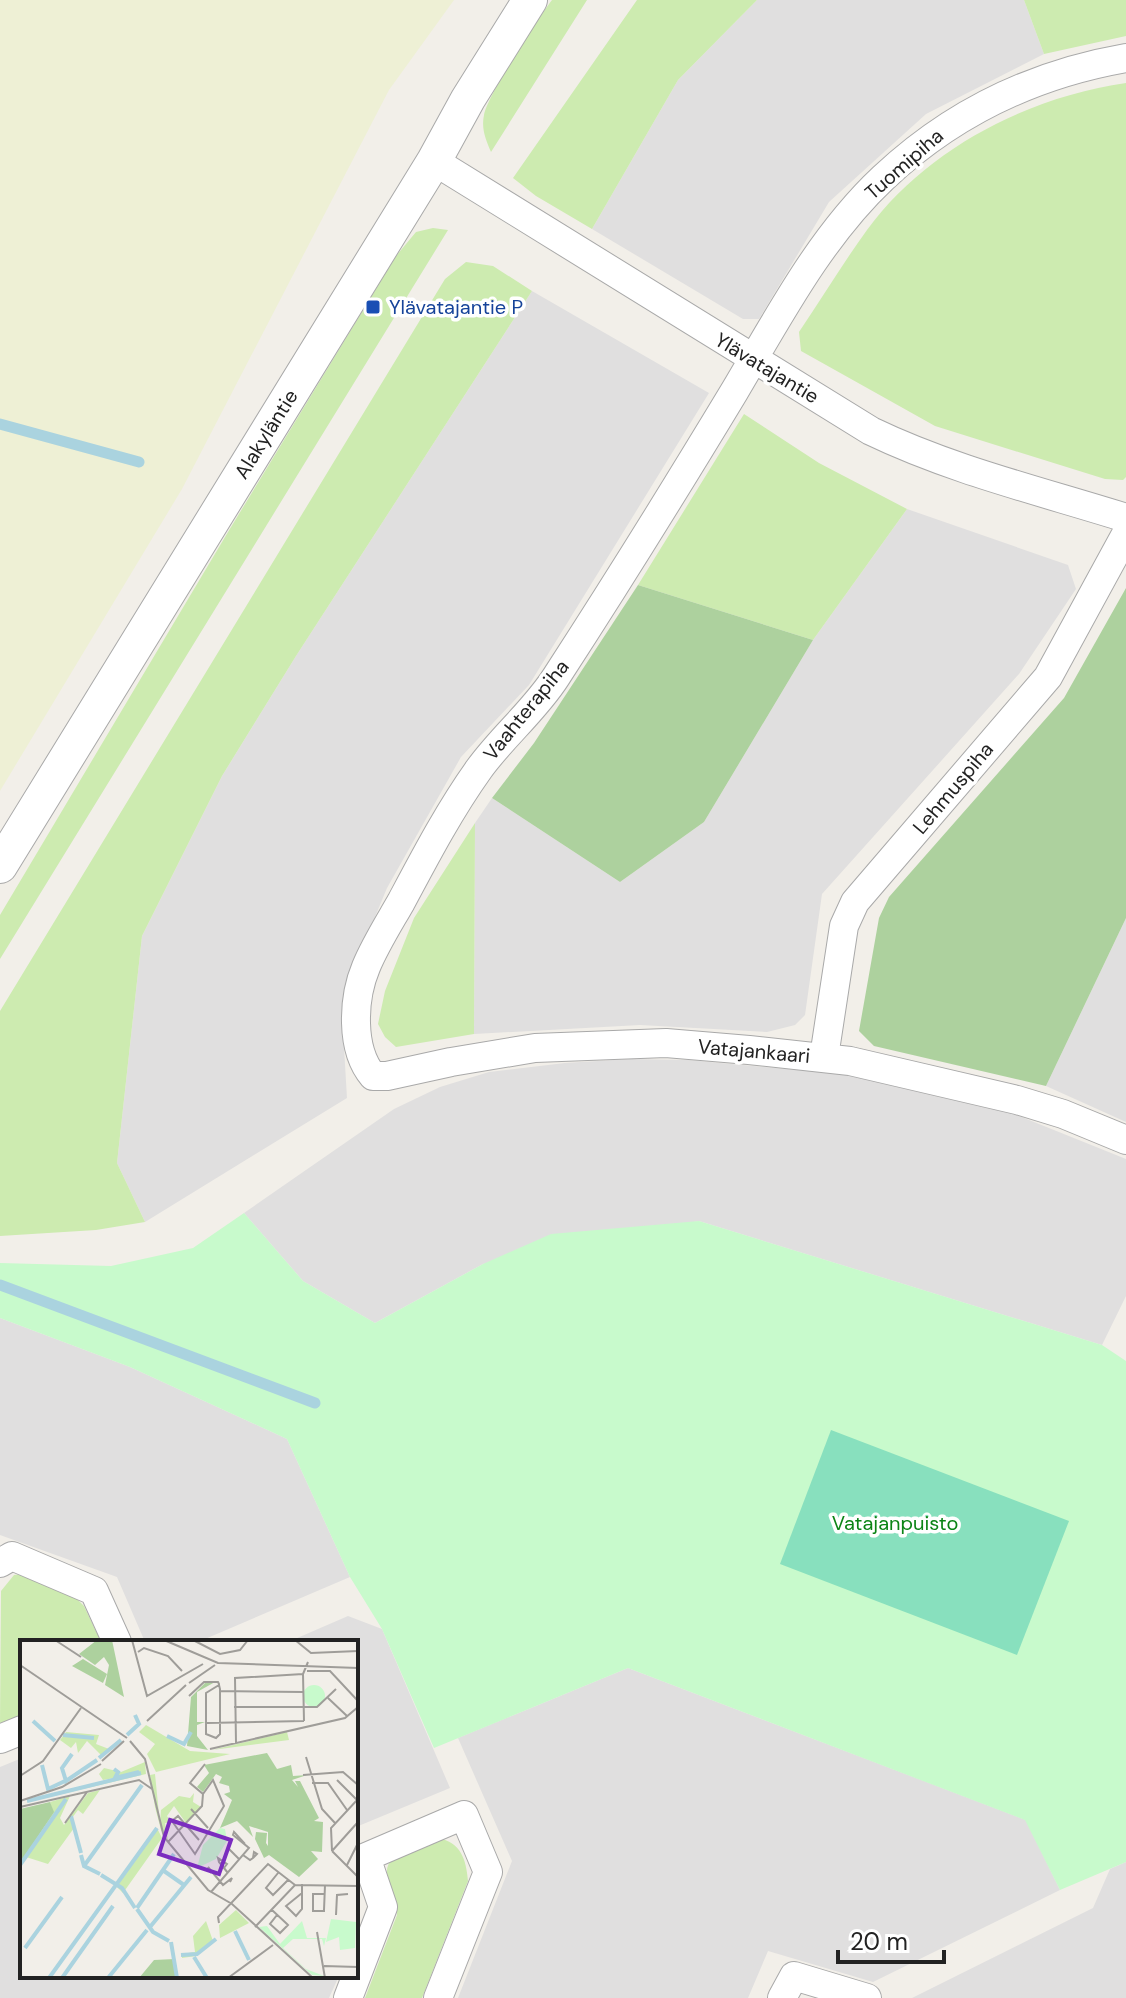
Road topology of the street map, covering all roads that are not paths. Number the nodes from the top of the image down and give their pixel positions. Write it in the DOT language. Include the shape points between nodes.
graph roads {
  1 [pos="530,0"];
  2 [pos="1126,58"];
  3 [pos="434,161"];
  4 [pos="752,359"];
  5 [pos="1126,518"];
  6 [pos="1126,534"];
  7 [pos="0,866"];
  8 [pos="824,1057"];
  9 [pos="373,1076"];
  10 [pos="1126,1140"];
  11 [pos="0,1563"];
  12 [pos="116,1640"];
  13 [pos="20,1731"];
  14 [pos="0,1739"];
  15 [pos="358,1972"];
  16 [pos="356,1978"];
  17 [pos="348,1998"];
  18 [pos="438,1998"];
  19 [pos="782,1998"];
  20 [pos="867,1998"];
  1 -- 3 [label="street, Alakyläntie"];
  2 -- 4 [label="street, Tuomipiha" via="1021,87 914,151 834,233"];
  3 -- 4 [label="street, Ylävatajantie"];
  3 -- 7 [label="street, Alakyläntie"];
  4 -- 5 [label="street, Ylävatajantie" via="912,451"];
  4 -- 9 [label="street, Vaahterapiha" via="553,682 480,767 443,823 366,967 357,1022 365,1066"];
  6 -- 8 [label="street, Lehmuspiha" via="1048,677 855,902 844,926"];
  8 -- 9 [label="street, Vatajankaari" via="666,1043 603,1044 535,1048"];
  8 -- 10 [label="street, Vatajankaari" via="1017,1100"];
  11 -- 12 [label="street" via="12,1556 94,1591"];
  13 -- 14 [label="street"];
  15 -- 18 [label="street" via="383,1907 366,1857 464,1815 488,1872"];
  16 -- 17 [label="street"];
  19 -- 20 [label="street" via="794,1976"];
}
